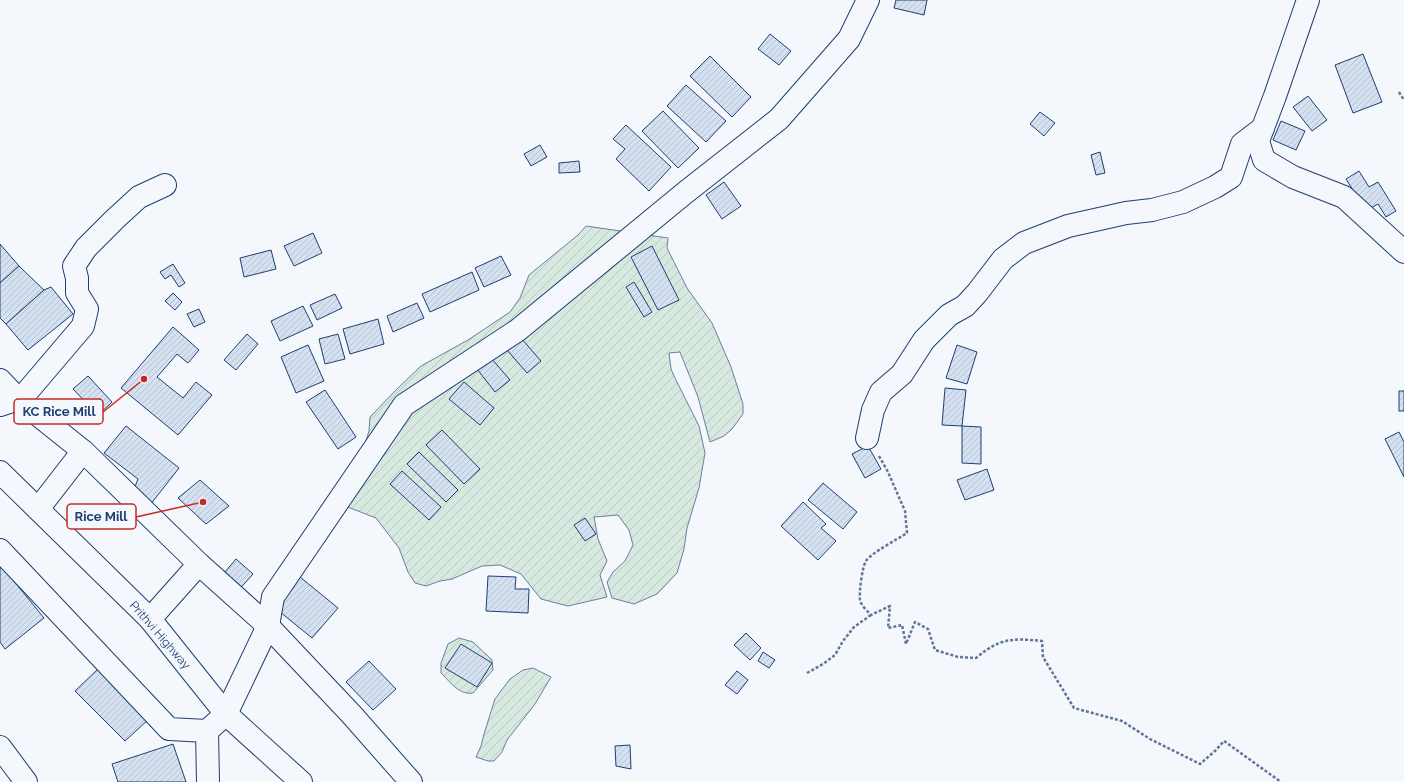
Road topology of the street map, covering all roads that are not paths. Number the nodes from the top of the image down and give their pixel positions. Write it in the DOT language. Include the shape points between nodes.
graph roads {
  1 [pos="868,0"];
  2 [pos="1308,0"];
  3 [pos="1262,128"];
  4 [pos="165,185"];
  5 [pos="1404,252"];
  6 [pos="0,380"];
  7 [pos="9,402"];
  8 [pos="867,438"];
  9 [pos="83,451"];
  10 [pos="0,472"];
  11 [pos="38,509"];
  12 [pos="0,550"];
  13 [pos="199,564"];
  14 [pos="150,619"];
  15 [pos="268,626"];
  16 [pos="226,714"];
  17 [pos="207,731"];
  18 [pos="0,747"];
  19 [pos="26,782"];
  20 [pos="208,782"];
  21 [pos="301,782"];
  22 [pos="411,782"];
  1 -- 15 [label="main road" via="848,39 779,119 518,330 404,405 273,597"];
  2 -- 3 [label="main road"];
  3 -- 5 [label="main road" via="1258,141 1264,160 1293,177 1344,197"];
  3 -- 8 [label="main road" via="1242,144 1230,177 1215,187 1183,202 1068,226 1024,243 1003,259 977,293 965,306 949,315 924,340 902,374 881,392 873,410"];
  4 -- 7 [label="main road" via="139,196 86,248 74,266 77,293 87,309 83,326 26,394"];
  6 -- 7 [label="main road"];
  7 -- 9 [label="main road"];
  9 -- 11 [label="main road"];
  9 -- 13 [label="main road"];
  10 -- 11 [label="main road, Prithvi Highway"];
  11 -- 14 [label="main road, Prithvi Highway"];
  12 -- 17 [label="main road" via="169,729"];
  13 -- 14 [label="main road"];
  13 -- 15 [label="main road"];
  14 -- 16 [label="main road, Prithvi Highway"];
  15 -- 16 [label="main road"];
  15 -- 22 [label="main road"];
  16 -- 17 [label="main road"];
  16 -- 21 [label="main road, Prithvi Highway"];
  17 -- 20 [label="main road"];
  18 -- 19 [label="main road"];
}
